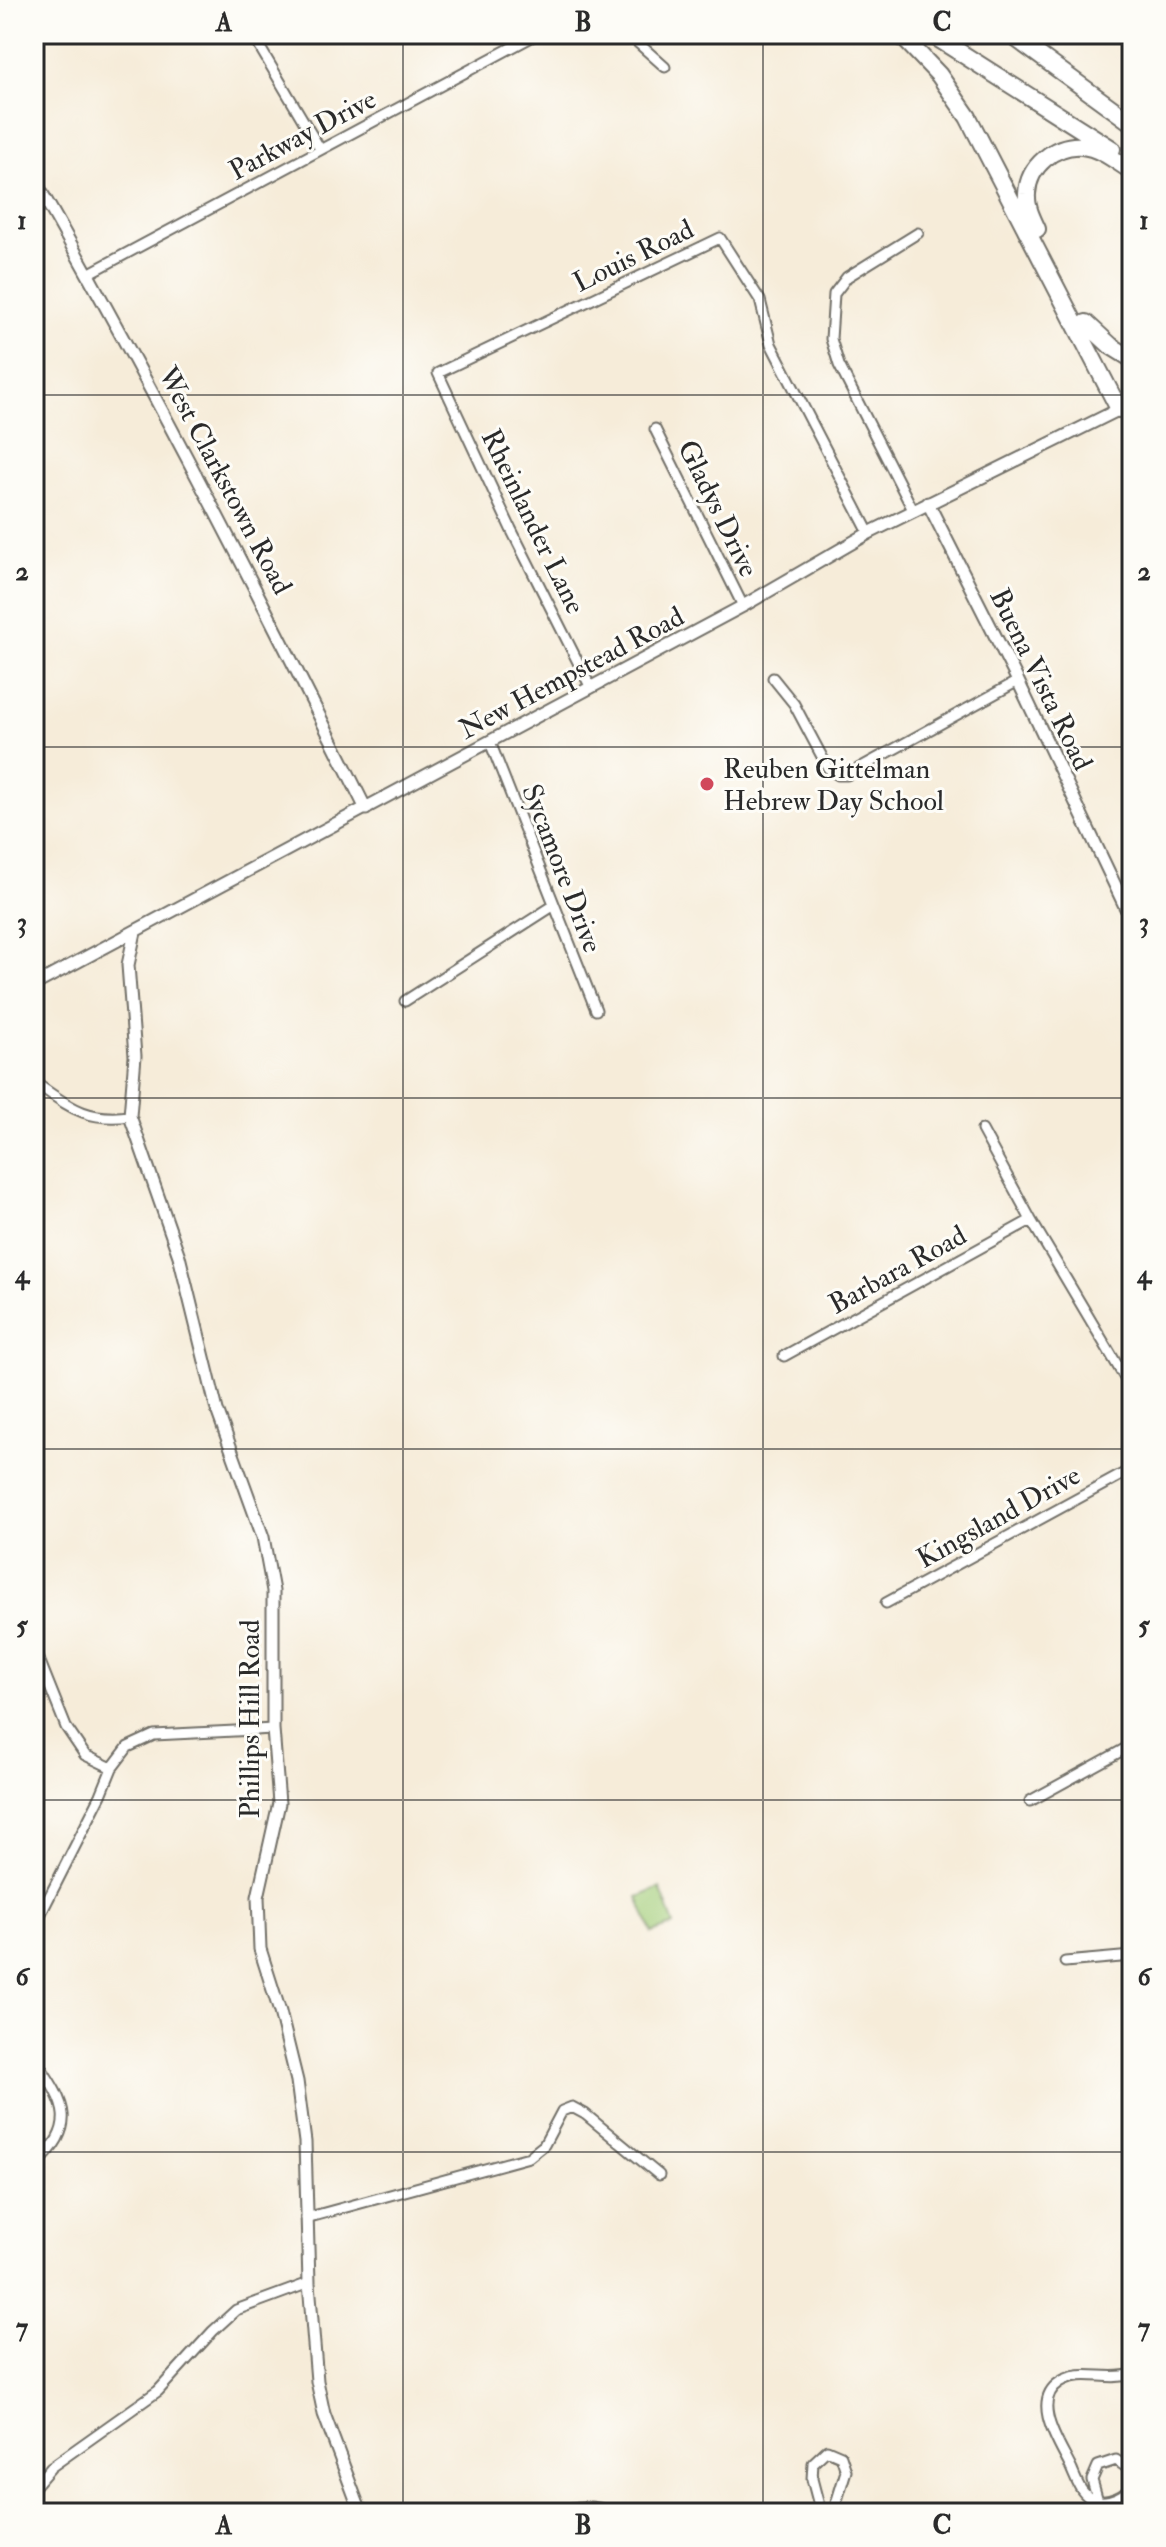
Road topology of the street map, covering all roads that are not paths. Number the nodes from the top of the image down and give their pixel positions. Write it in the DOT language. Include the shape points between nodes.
graph roads {
  1 [pos="252,34"];
  2 [pos="537,34"];
  3 [pos="628,34"];
  4 [pos="900,34"];
  5 [pos="931,34"];
  6 [pos="1010,34"];
  7 [pos="665,67"];
  8 [pos="1132,123"];
  9 [pos="320,149"];
  10 [pos="1132,163"];
  11 [pos="1132,171"];
  12 [pos="34,179"];
  13 [pos="918,233"];
  14 [pos="88,274"];
  15 [pos="1086,323"];
  16 [pos="1132,359"];
  17 [pos="438,373"];
  18 [pos="1126,406"];
  19 [pos="655,429"];
  20 [pos="928,503"];
  21 [pos="913,510"];
  22 [pos="869,533"];
  23 [pos="743,606"];
  24 [pos="773,678"];
  25 [pos="1018,681"];
  26 [pos="591,688"];
  27 [pos="490,742"];
  28 [pos="366,809"];
  29 [pos="553,906"];
  30 [pos="1132,921"];
  31 [pos="135,932"];
  32 [pos="34,985"];
  33 [pos="405,1001"];
  34 [pos="596,1010"];
  35 [pos="34,1082"];
  36 [pos="130,1116"];
  37 [pos="982,1130"];
  38 [pos="1031,1220"];
  39 [pos="784,1356"];
  40 [pos="1132,1390"];
  41 [pos="1132,1469"];
  42 [pos="886,1603"];
  43 [pos="34,1647"];
  44 [pos="273,1729"];
  45 [pos="1132,1745"];
  46 [pos="112,1768"];
  47 [pos="1030,1801"];
  48 [pos="34,1927"];
  49 [pos="1132,1956"];
  50 [pos="1065,1962"];
  51 [pos="34,2057"];
  52 [pos="34,2167"];
  53 [pos="659,2175"];
  54 [pos="306,2218"];
  55 [pos="309,2283"];
  56 [pos="1132,2374"];
  57 [pos="1132,2475"];
  58 [pos="1132,2486"];
  59 [pos="34,2487"];
  60 [pos="1098,2501"];
  61 [pos="361,2513"];
  62 [pos="554,2513"];
  63 [pos="614,2513"];
  64 [pos="821,2513"];
  65 [pos="833,2513"];
  1 -- 9 [label="street"];
  2 -- 9 [label="street, Parkway Drive"];
  3 -- 7 [label="street"];
  4 -- 18 [label="highway" via="939,75 968,117"];
  5 -- 10 [label="highway"];
  6 -- 8 [label="highway"];
  9 -- 14 [label="street, Parkway Drive"];
  11 -- 15 [label="highway" via="1098,151 1075,146 1051,153 1029,181 1030,215"];
  12 -- 14 [label="street, West Clarkstown Road"];
  13 -- 21 [label="street" via="847,277 834,294 831,339 839,365"];
  14 -- 28 [label="street, West Clarkstown Road" via="249,574"];
  15 -- 16 [label="highway"];
  15 -- 18 [label="highway"];
  17 -- 22 [label="street, Louis Road" via="720,238 760,300 771,344"];
  17 -- 26 [label="street, Rheinlander Lane"];
  18 -- 20 [label="street, New Hempstead Road"];
  19 -- 23 [label="street, Gladys Drive"];
  20 -- 21 [label="street, New Hempstead Road"];
  20 -- 25 [label="street, Buena Vista Road"];
  21 -- 22 [label="street, New Hempstead Road"];
  22 -- 23 [label="street, New Hempstead Road"];
  23 -- 26 [label="street, New Hempstead Road"];
  24 -- 25 [label="street" via="794,704 828,768 838,775 847,775"];
  25 -- 30 [label="street, Buena Vista Road"];
  26 -- 27 [label="street, New Hempstead Road"];
  27 -- 28 [label="street, New Hempstead Road"];
  27 -- 29 [label="street, Sycamore Drive"];
  28 -- 31 [label="street, New Hempstead Road"];
  29 -- 33 [label="street"];
  29 -- 34 [label="street, Sycamore Drive"];
  31 -- 32 [label="street, New Hempstead Road"];
  31 -- 36 [label="street, Phillips Hill Road" via="128,965 135,1056"];
  35 -- 36 [label="street" via="83,1114"];
  36 -- 44 [label="street, Phillips Hill Road" via="179,1256 217,1410 263,1537 273,1591"];
  37 -- 38 [label="street"];
  38 -- 39 [label="street, Barbara Road"];
  38 -- 40 [label="street"];
  41 -- 42 [label="street, Kingsland Drive"];
  43 -- 46 [label="street" via="66,1727 85,1755"];
  44 -- 46 [label="street" via="154,1735 128,1747"];
  44 -- 54 [label="street, Phillips Hill Road" via="279,1803 258,1897 260,1949 297,2081"];
  45 -- 47 [label="street"];
  46 -- 48 [label="street"];
  49 -- 50 [label="street"];
  51 -- 52 [label="street" via="64,2107 63,2127 52,2150"];
  53 -- 54 [label="street" via="572,2107 562,2111 552,2134 529,2157"];
  54 -- 55 [label="street, Phillips Hill Road"];
  55 -- 59 [label="street" via="236,2310 158,2391 51,2467"];
  55 -- 61 [label="street, Phillips Hill Road" via="324,2414"];
  56 -- 60 [label="street" via="1076,2375 1057,2383 1047,2399 1048,2421 1084,2494"];
  57 -- 60 [label="street" via="1116,2460 1098,2466 1092,2480"];
  58 -- 60 [label="street" via="1115,2500"];
  62 -- 63 [label="street" via="570,2507 600,2507"];
  64 -- 65 [label="street" via="813,2463 827,2450 841,2456 846,2471"];
}
